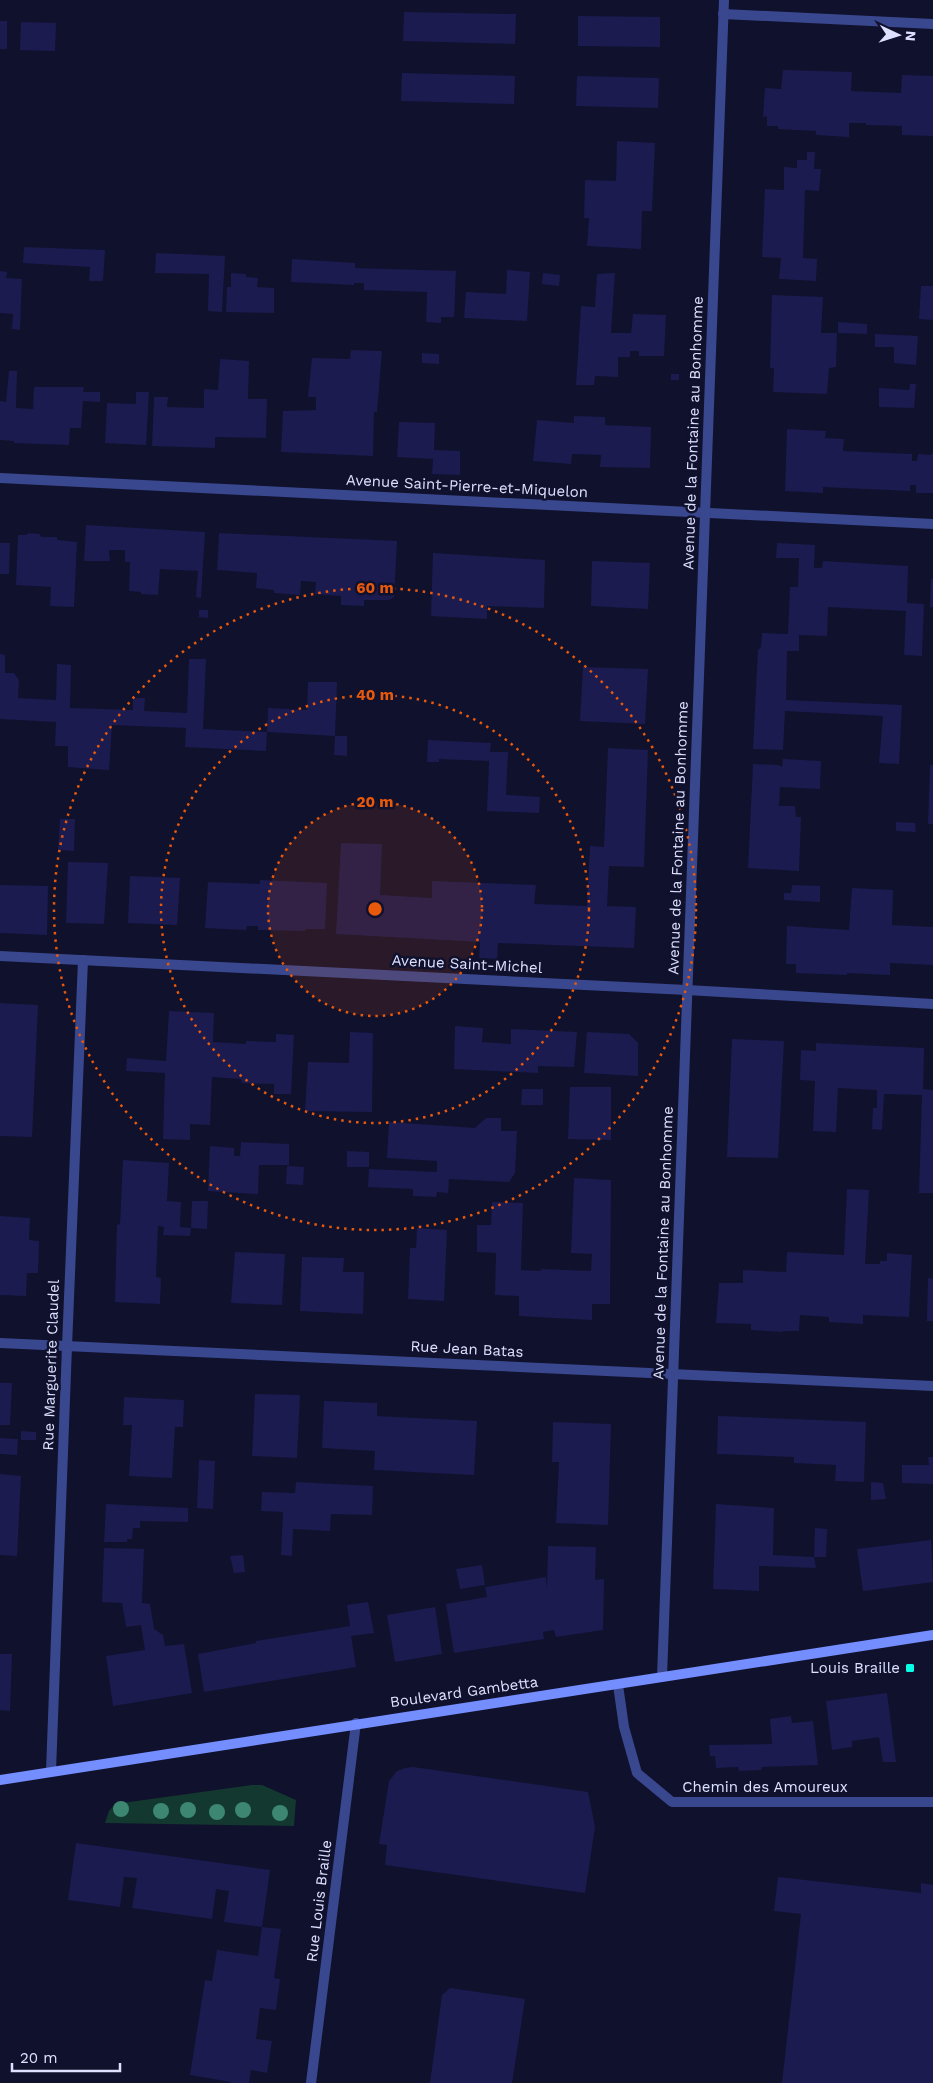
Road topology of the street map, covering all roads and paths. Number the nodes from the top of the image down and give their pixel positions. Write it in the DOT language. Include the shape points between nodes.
graph roads {
  1 [pos="724,0"];
  2 [pos="723,14"];
  3 [pos="933,24"];
  4 [pos="0,478"];
  5 [pos="705,512"];
  6 [pos="933,524"];
  7 [pos="0,956"];
  8 [pos="84,960"];
  9 [pos="687,990"];
  10 [pos="933,1004"];
  11 [pos="0,1343"];
  12 [pos="67,1346"];
  13 [pos="674,1374"];
  14 [pos="933,1386"];
  15 [pos="933,1635"];
  16 [pos="662,1678"];
  17 [pos="618,1685"];
  18 [pos="356,1723"];
  19 [pos="51,1771"];
  20 [pos="0,1780"];
  21 [pos="933,1802"];
  22 [pos="310,2083"];
  1 -- 2 [label="street, Avenue de la Fontaine au Bonhomme"];
  2 -- 3 [label="street"];
  2 -- 5 [label="street, Avenue de la Fontaine au Bonhomme"];
  4 -- 5 [label="street, Avenue Saint-Pierre-et-Miquelon"];
  5 -- 6 [label="street, Avenue Saint-Pierre-et-Miquelon"];
  5 -- 9 [label="street, Avenue de la Fontaine au Bonhomme"];
  7 -- 8 [label="street, Avenue Saint-Michel"];
  8 -- 9 [label="street, Avenue Saint-Michel"];
  8 -- 12 [label="street, Rue Marguerite Claudel"];
  9 -- 10 [label="street, Avenue Saint-Michel"];
  9 -- 13 [label="street, Avenue de la Fontaine au Bonhomme"];
  11 -- 12 [label="street, Rue Jean Batas"];
  12 -- 13 [label="street, Rue Jean Batas"];
  12 -- 19 [label="street, Rue Marguerite Claudel"];
  13 -- 14 [label="street, Rue Jean Batas"];
  13 -- 16 [label="street, Avenue de la Fontaine au Bonhomme"];
  15 -- 16 [label="main road, Boulevard Gambetta"];
  16 -- 17 [label="main road, Boulevard Gambetta"];
  17 -- 18 [label="main road, Boulevard Gambetta"];
  17 -- 21 [label="street, Chemin des Amoureux" via="624,1726 637,1773 672,1802"];
  18 -- 19 [label="main road, Boulevard Gambetta"];
  18 -- 22 [label="street, Rue Louis Braille"];
  19 -- 20 [label="main road, Boulevard Gambetta"];
}
